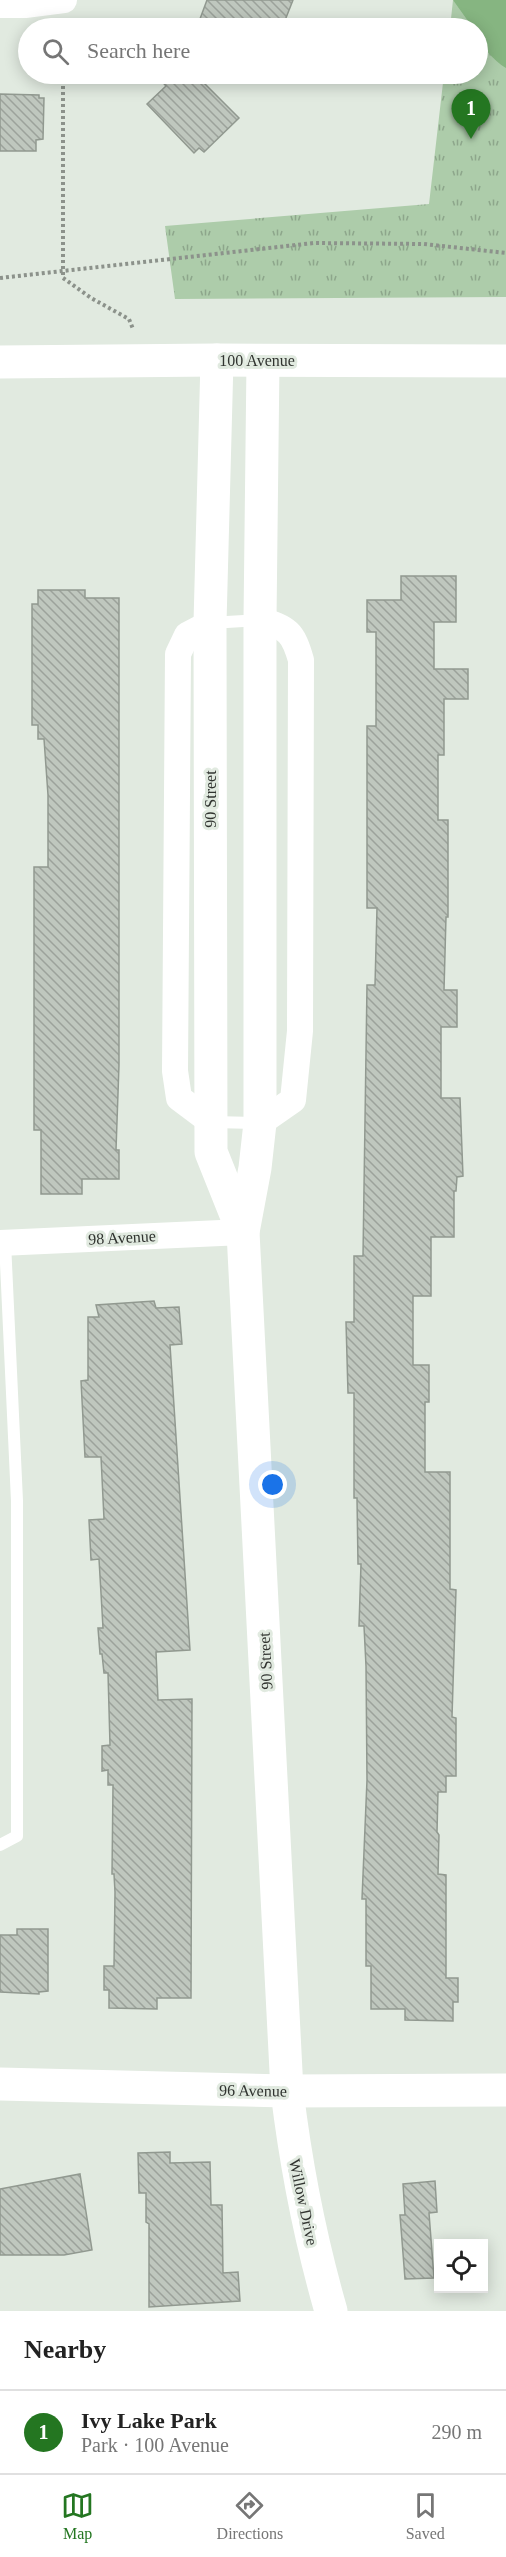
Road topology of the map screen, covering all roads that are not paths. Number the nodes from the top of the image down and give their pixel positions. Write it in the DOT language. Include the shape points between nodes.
graph roads {
  1 [pos="64,0"];
  2 [pos="0,5"];
  3 [pos="217,360"];
  4 [pos="263,361"];
  5 [pos="506,361"];
  6 [pos="3,363"];
  7 [pos="260,620"];
  8 [pos="210,623"];
  9 [pos="211,1122"];
  10 [pos="260,1123"];
  11 [pos="243,1232"];
  12 [pos="2,1243"];
  13 [pos="0,1845"];
  14 [pos="0,2084"];
  15 [pos="506,2090"];
  16 [pos="287,2091"];
  17 [pos="331,2311"];
  1 -- 2 [label="street"];
  3 -- 4 [label="street, 100 Avenue"];
  3 -- 6 [label="street, 100 Avenue"];
  3 -- 8 [label="street, 90 Street"];
  4 -- 5 [label="street, 100 Avenue"];
  4 -- 7 [label="street, 90 Street"];
  7 -- 8 [label="lane"];
  7 -- 10 [label="street, 90 Street"];
  8 -- 9 [label="street, 90 Street"];
  9 -- 10 [label="lane"];
  9 -- 11 [label="street, 90 Street" via="211,1152"];
  10 -- 11 [label="street, 90 Street"];
  11 -- 12 [label="street, 98 Avenue"];
  11 -- 16 [label="street, 90 Street"];
  12 -- 13 [label="lane" via="17,1502 17,1836"];
  14 -- 16 [label="street, 96 Avenue"];
  15 -- 16 [label="street, 96 Avenue"];
  16 -- 17 [label="street, Willow Drive" via="296,2165"];
}
